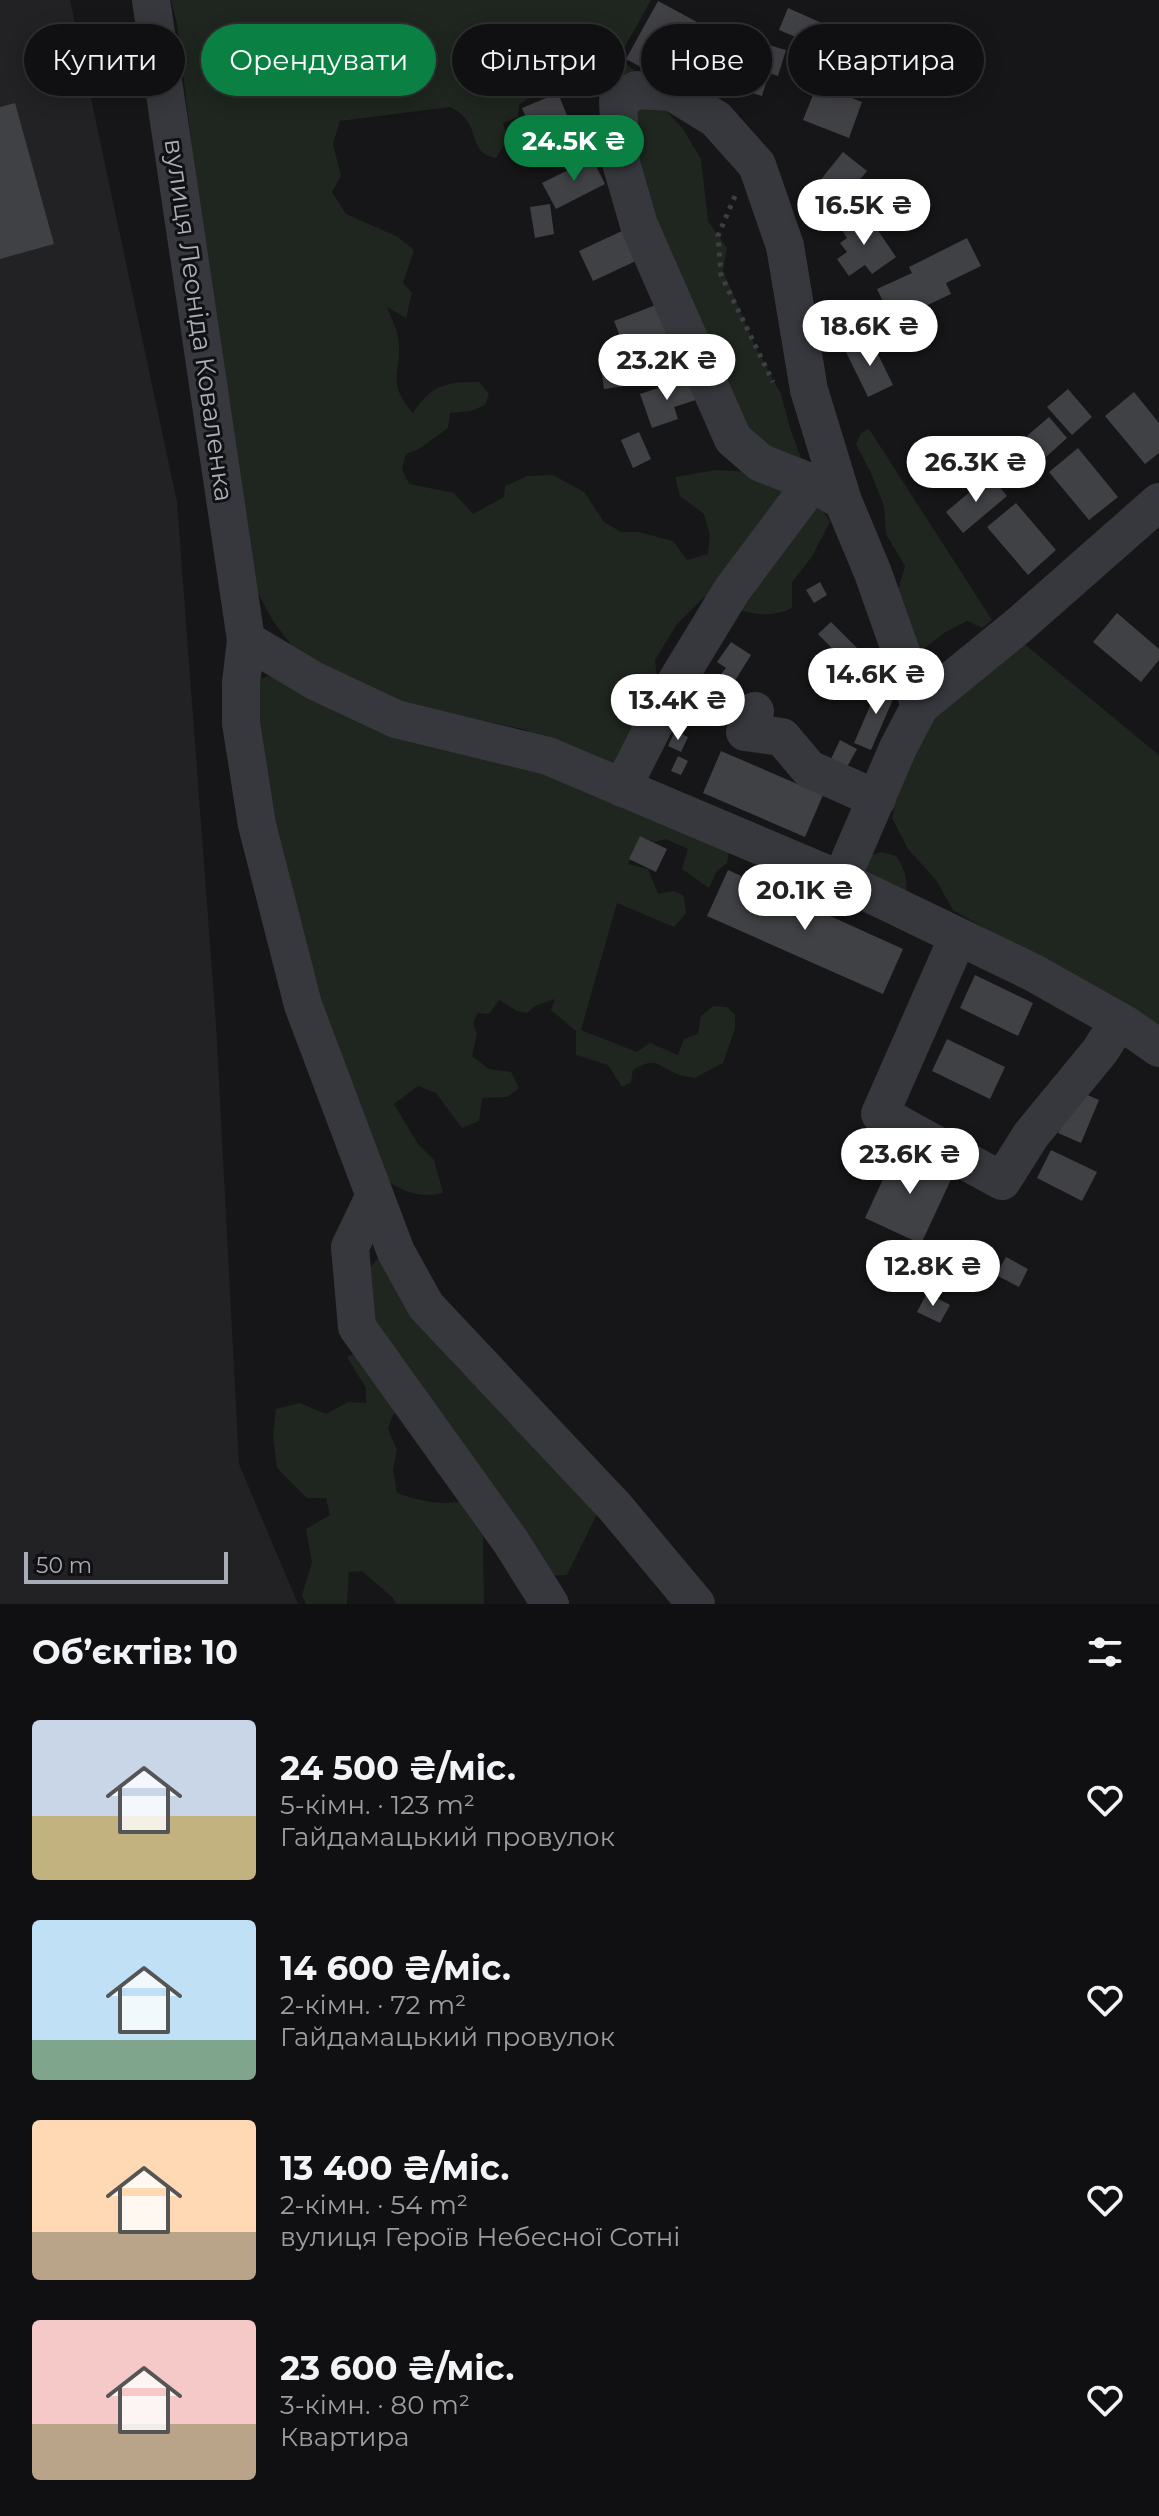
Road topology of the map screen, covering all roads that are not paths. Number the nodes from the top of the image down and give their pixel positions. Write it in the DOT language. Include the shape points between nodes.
graph roads {
  1 [pos="151,0"];
  2 [pos="828,492"];
  3 [pos="1159,502"];
  4 [pos="246,640"];
  5 [pos="920,706"];
  6 [pos="755,711"];
  7 [pos="622,788"];
  8 [pos="877,799"];
  9 [pos="841,880"];
  10 [pos="958,937"];
  11 [pos="1119,1021"];
  12 [pos="1159,1048"];
  13 [pos="374,1197"];
  14 [pos="550,1604"];
  15 [pos="696,1604"];
  1 -- 4 [label="street, вулиця Леоніда Коваленка"];
  2 -- 2 [label="street" via="785,246 757,165 716,119 672,92 636,90 618,101 621,163 639,225 733,439 761,463"];
  2 -- 5 [label="street" via="873,573"];
  2 -- 7 [label="street" via="732,590 676,682"];
  3 -- 5 [label="street"];
  4 -- 7 [label="street" via="315,681 396,719 548,756"];
  4 -- 13 [label="street, вулиця Леоніда Коваленка" via="241,723 257,825 303,1005"];
  5 -- 8 [label="street"];
  6 -- 8 [label="street" via="745,732 782,737 809,769"];
  7 -- 9 [label="street"];
  8 -- 9 [label="street"];
  9 -- 10 [label="street"];
  10 -- 11 [label="street"];
  10 -- 11 [label="street" via="880,1114 1002,1181"];
  11 -- 12 [label="street"];
  13 -- 14 [label="street" via="350,1247 357,1327"];
  13 -- 15 [label="street, вулиця Леоніда Коваленка" via="426,1306 615,1507"];
}
